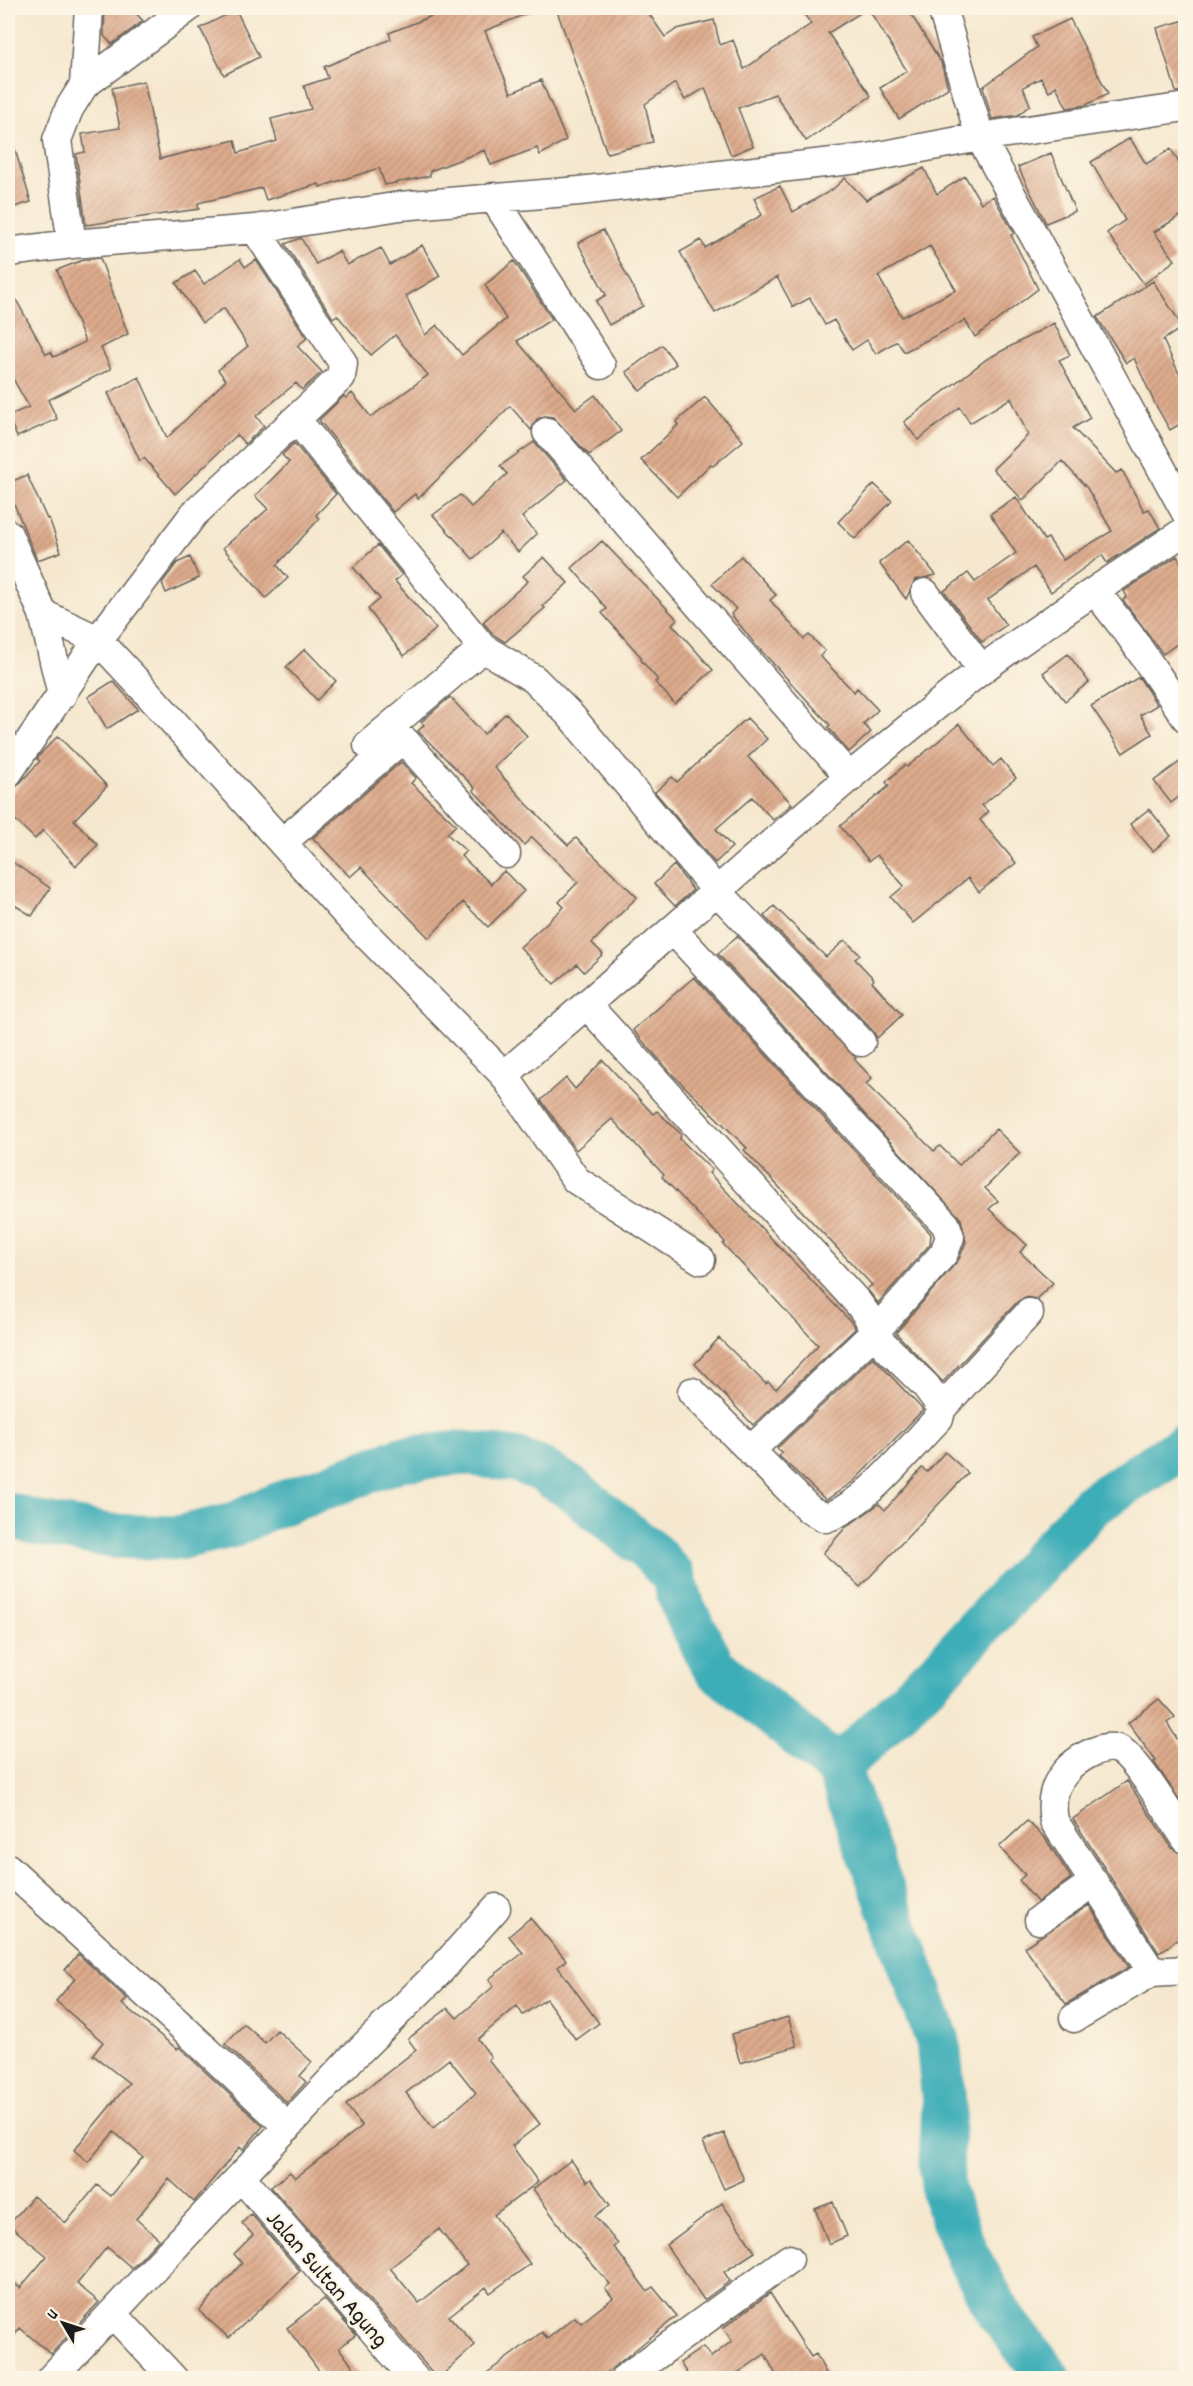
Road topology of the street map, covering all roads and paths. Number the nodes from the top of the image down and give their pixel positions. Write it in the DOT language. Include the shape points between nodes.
graph roads {
  1 [pos="89,8"];
  2 [pos="188,8"];
  3 [pos="942,8"];
  4 [pos="84,85"];
  5 [pos="1185,107"];
  6 [pos="980,137"];
  7 [pos="493,197"];
  8 [pos="255,230"];
  9 [pos="72,244"];
  10 [pos="8,252"];
  11 [pos="601,365"];
  12 [pos="296,419"];
  13 [pos="547,432"];
  14 [pos="1185,513"];
  15 [pos="1185,531"];
  16 [pos="8,534"];
  17 [pos="1096,592"];
  18 [pos="925,593"];
  19 [pos="43,614"];
  20 [pos="98,640"];
  21 [pos="483,648"];
  22 [pos="982,670"];
  23 [pos="62,695"];
  24 [pos="1185,718"];
  25 [pos="8,774"];
  26 [pos="850,777"];
  27 [pos="278,836"];
  28 [pos="506,854"];
  29 [pos="716,890"];
  30 [pos="673,930"];
  31 [pos="587,1005"];
  32 [pos="861,1042"];
  33 [pos="504,1075"];
  34 [pos="701,1260"];
  35 [pos="1029,1313"];
  36 [pos="873,1334"];
  37 [pos="692,1392"];
  38 [pos="942,1408"];
  39 [pos="752,1449"];
  40 [pos="1185,1839"];
  41 [pos="8,1868"];
  42 [pos="1094,1882"];
  43 [pos="496,1908"];
  44 [pos="1039,1920"];
  45 [pos="1185,1970"];
  46 [pos="1152,1972"];
  47 [pos="1074,2018"];
  48 [pos="288,2127"];
  49 [pos="241,2177"];
  50 [pos="789,2259"];
  51 [pos="112,2313"];
  52 [pos="51,2379"];
  53 [pos="173,2379"];
  54 [pos="414,2379"];
  55 [pos="626,2379"];
  1 -- 4 [label="street"];
  2 -- 4 [label="street"];
  3 -- 6 [label="street"];
  4 -- 9 [label="street" via="62,123 57,140"];
  5 -- 6 [label="street"];
  6 -- 7 [label="street" via="868,158"];
  6 -- 14 [label="street"];
  7 -- 8 [label="street" via="400,206"];
  7 -- 11 [label="street"];
  8 -- 9 [label="street"];
  8 -- 12 [label="street" via="344,363 338,382"];
  9 -- 10 [label="street"];
  12 -- 20 [label="street" via="194,514"];
  12 -- 21 [label="street"];
  13 -- 26 [label="street"];
  15 -- 17 [label="street"];
  16 -- 19 [label="street"];
  17 -- 22 [label="street"];
  17 -- 24 [label="street"];
  18 -- 22 [label="street"];
  19 -- 20 [label="street"];
  19 -- 23 [label="street"];
  20 -- 23 [label="street"];
  20 -- 27 [label="street"];
  21 -- 27 [label="street"];
  21 -- 29 [label="street" via="534,679 570,715"];
  22 -- 26 [label="street"];
  23 -- 25 [label="street"];
  26 -- 29 [label="street"];
  27 -- 28 [label="street" via="401,740"];
  27 -- 33 [label="street" via="348,915"];
  29 -- 30 [label="street"];
  29 -- 32 [label="street"];
  30 -- 31 [label="street"];
  30 -- 36 [label="street" via="946,1225 950,1237 944,1253"];
  31 -- 33 [label="street"];
  31 -- 36 [label="street" via="858,1303 869,1317"];
  33 -- 34 [label="street" via="576,1180"];
  35 -- 38 [label="street"];
  36 -- 38 [label="street" via="926,1386"];
  36 -- 39 [label="street"];
  37 -- 39 [label="street"];
  38 -- 39 [label="street" via="939,1418 859,1499 826,1518 810,1510"];
  40 -- 42 [label="street" via="1134,1763 1120,1750 1104,1747 1073,1765 1058,1780 1051,1803 1054,1821"];
  41 -- 48 [label="street"];
  42 -- 44 [label="street"];
  42 -- 46 [label="street"];
  43 -- 48 [label="street"];
  45 -- 46 [label="street"];
  46 -- 47 [label="street"];
  48 -- 49 [label="street"];
  49 -- 51 [label="street"];
  49 -- 54 [label="street, Jalan Sultan Agung"];
  50 -- 55 [label="street"];
  51 -- 52 [label="street"];
  51 -- 53 [label="street"];
}
